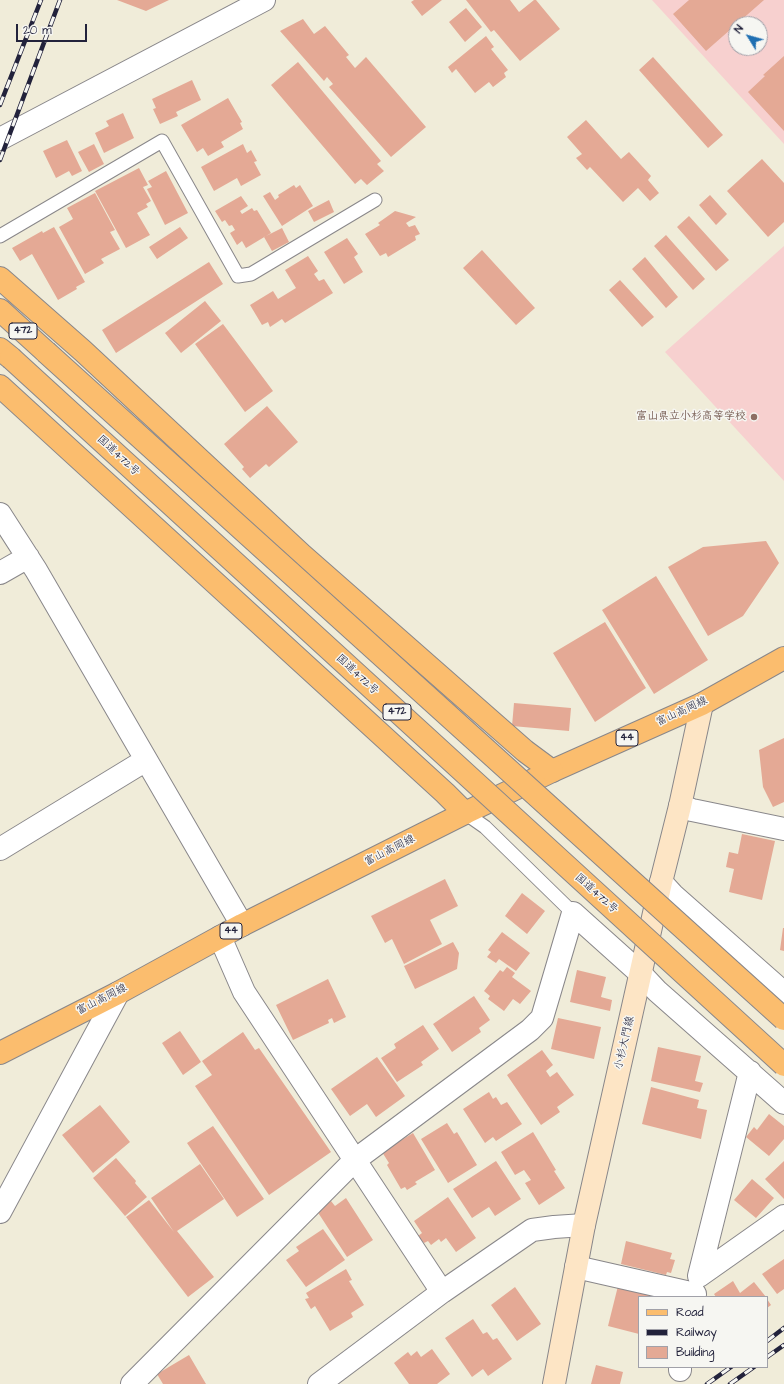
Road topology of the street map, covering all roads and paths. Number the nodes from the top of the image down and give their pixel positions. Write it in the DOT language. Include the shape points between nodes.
graph roads {
  1 [pos="264,0"];
  2 [pos="0,139"];
  3 [pos="375,200"];
  4 [pos="0,236"];
  5 [pos="0,278"];
  6 [pos="0,310"];
  7 [pos="6,354"];
  8 [pos="0,386"];
  9 [pos="0,514"];
  10 [pos="28,557"];
  11 [pos="0,573"];
  12 [pos="784,658"];
  13 [pos="702,704"];
  14 [pos="146,760"];
  15 [pos="552,771"];
  16 [pos="680,806"];
  17 [pos="465,813"];
  18 [pos="784,829"];
  19 [pos="0,849"];
  20 [pos="661,882"];
  21 [pos="573,913"];
  22 [pos="242,925"];
  23 [pos="220,937"];
  24 [pos="641,974"];
  25 [pos="118,993"];
  26 [pos="784,993"];
  27 [pos="784,1019"];
  28 [pos="0,1053"];
  29 [pos="784,1065"];
  30 [pos="750,1072"];
  31 [pos="784,1103"];
  32 [pos="355,1160"];
  33 [pos="0,1212"];
  34 [pos="784,1216"];
  35 [pos="584,1225"];
  36 [pos="576,1267"];
  37 [pos="696,1289"];
  38 [pos="442,1292"];
  39 [pos="132,1384"];
  40 [pos="319,1384"];
  41 [pos="554,1384"];
  1 -- 2 [label="street"];
  3 -- 4 [label="lane" via="251,274 238,276 162,141"];
  5 -- 15 [label="main road" via="83,351 308,560 525,751"];
  6 -- 27 [label="main road, 472, bridge"];
  7 -- 29 [label="main road, 国道472号 / 472, bridge"];
  8 -- 17 [label="main road"];
  9 -- 10 [label="street"];
  10 -- 11 [label="street"];
  10 -- 14 [label="street"];
  12 -- 13 [label="main road, 富山高岡線 / 44"];
  13 -- 15 [label="main road, 富山高岡線 / 44"];
  13 -- 16 [label="main road, 小杉大門線"];
  14 -- 19 [label="street"];
  14 -- 22 [label="street"];
  15 -- 17 [label="main road, 富山高岡線 / 44"];
  16 -- 18 [label="street"];
  16 -- 20 [label="main road, 小杉大門線"];
  17 -- 21 [label="lane" via="485,827"];
  17 -- 22 [label="main road, 富山高岡線 / 44"];
  20 -- 24 [label="main road, 小杉大門線"];
  20 -- 26 [label="street" via="673,896"];
  21 -- 24 [label="street"];
  21 -- 32 [label="street" via="542,1018 530,1030"];
  22 -- 23 [label="main road, 富山高岡線 / 44"];
  23 -- 25 [label="main road, 富山高岡線 / 44"];
  23 -- 32 [label="street" via="244,992"];
  24 -- 30 [label="street"];
  24 -- 35 [label="main road, 小杉大門線"];
  25 -- 28 [label="main road, 富山高岡線 / 44"];
  25 -- 33 [label="street"];
  30 -- 31 [label="street"];
  30 -- 37 [label="street"];
  32 -- 38 [label="street"];
  32 -- 39 [label="street"];
  34 -- 37 [label="street"];
  35 -- 36 [label="main road, 小杉大門線"];
  35 -- 38 [label="street" via="532,1230"];
  36 -- 37 [label="street"];
  36 -- 41 [label="main road, 小杉大門線"];
  38 -- 40 [label="street"];
}
